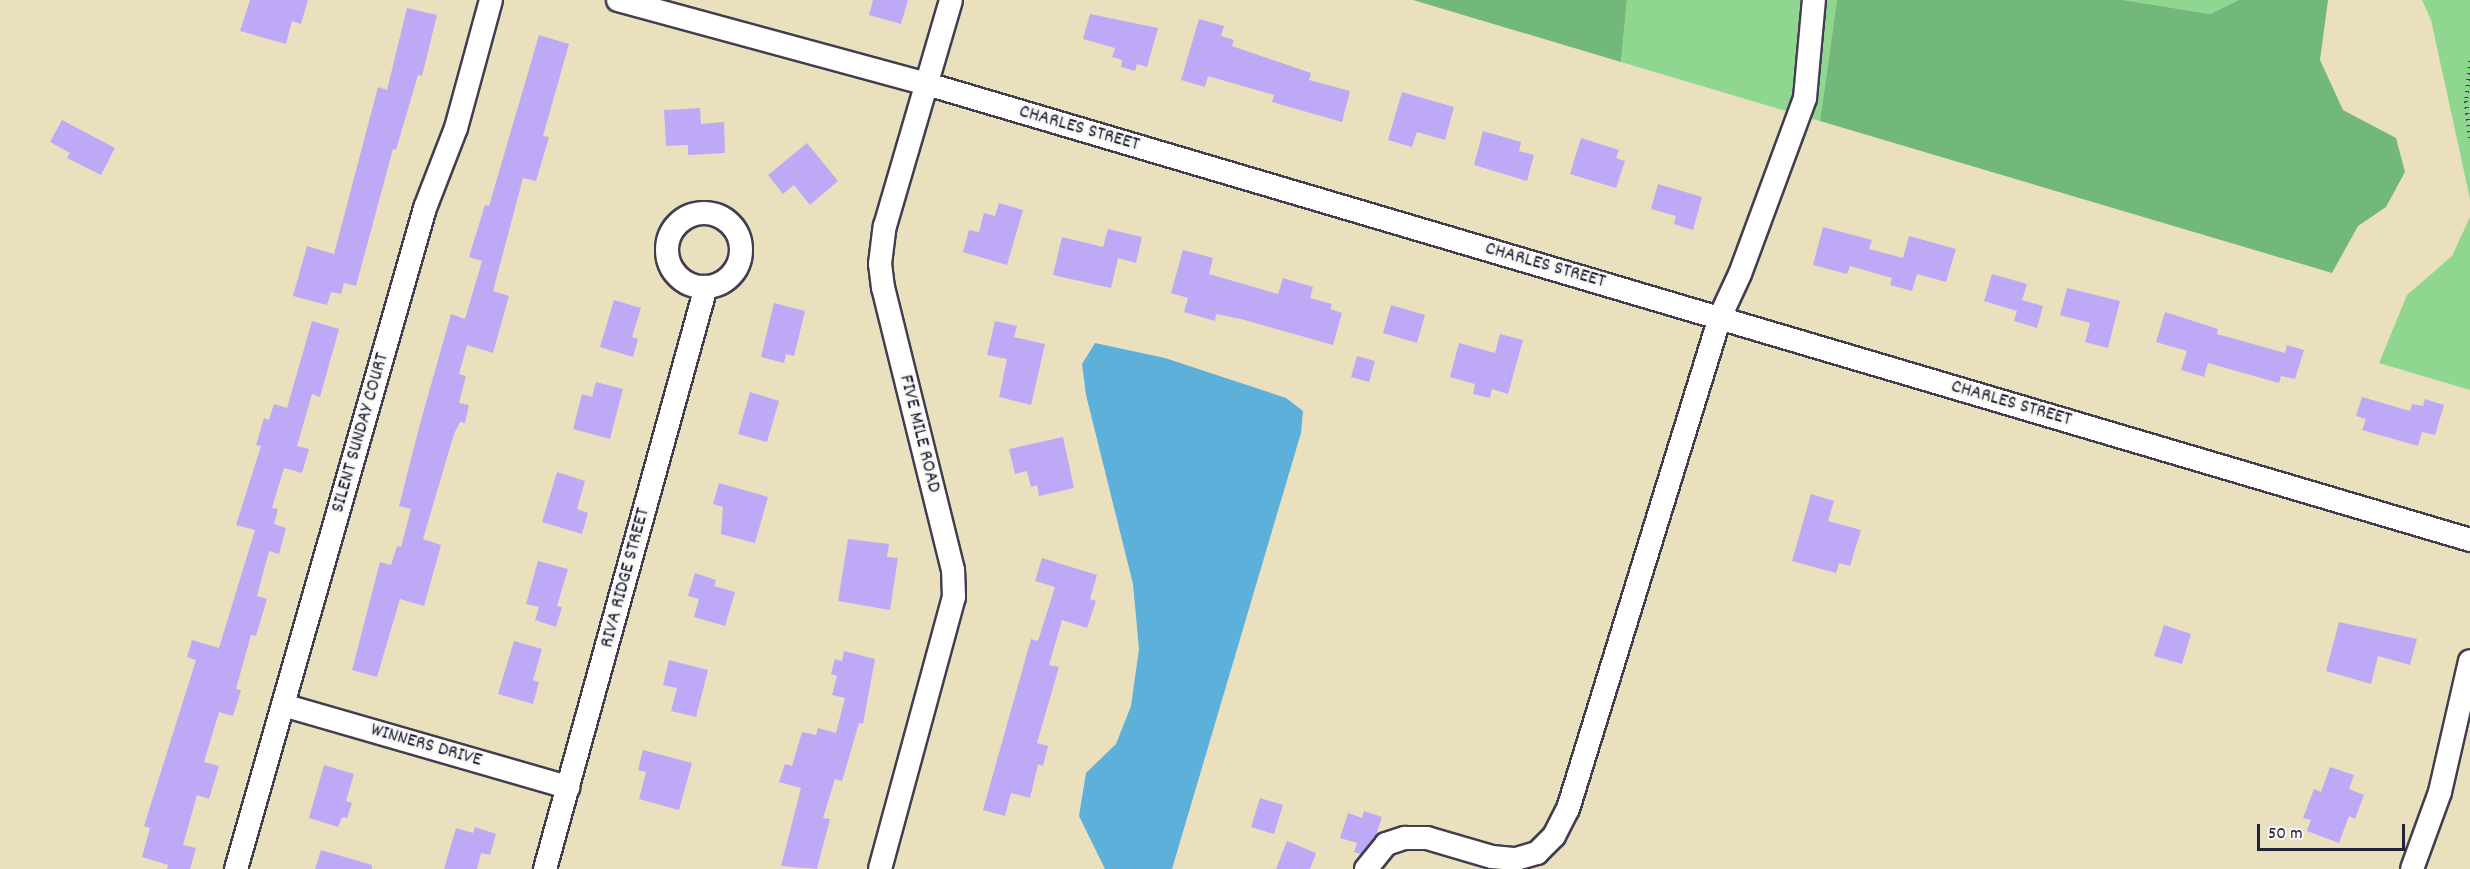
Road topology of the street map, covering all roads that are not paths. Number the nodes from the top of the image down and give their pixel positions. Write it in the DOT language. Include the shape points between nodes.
graph roads {
  1 [pos="491,0"];
  2 [pos="618,0"];
  3 [pos="951,0"];
  4 [pos="1814,0"];
  5 [pos="927,84"];
  6 [pos="706,287"];
  7 [pos="1720,317"];
  8 [pos="2470,540"];
  9 [pos="2470,661"];
  10 [pos="283,705"];
  11 [pos="568,787"];
  12 [pos="236,869"];
  13 [pos="545,869"];
  14 [pos="880,869"];
  15 [pos="1366,869"];
  16 [pos="2412,869"];
  1 -- 10 [label="street, SILENT SUNDAY COURT" via="456,128 425,208"];
  2 -- 5 [label="street, CHARLES STREET"];
  3 -- 5 [label="street, FIVE MILE ROAD"];
  4 -- 7 [label="street" via="1805,98 1740,274"];
  5 -- 7 [label="street, CHARLES STREET"];
  5 -- 14 [label="street, FIVE MILE ROAD" via="885,226 880,264 953,570 954,597"];
  6 -- 11 [label="street, RIVA RIDGE STREET"];
  7 -- 8 [label="street, CHARLES STREET"];
  7 -- 15 [label="street" via="1568,809 1554,836 1538,853 1516,859 1492,857 1426,838 1405,838 1386,844"];
  9 -- 16 [label="street" via="2440,792"];
  10 -- 11 [label="street, WINNERS DRIVE"];
  10 -- 12 [label="street, SILENT SUNDAY COURT"];
  11 -- 13 [label="street, RIVA RIDGE STREET"];
}
